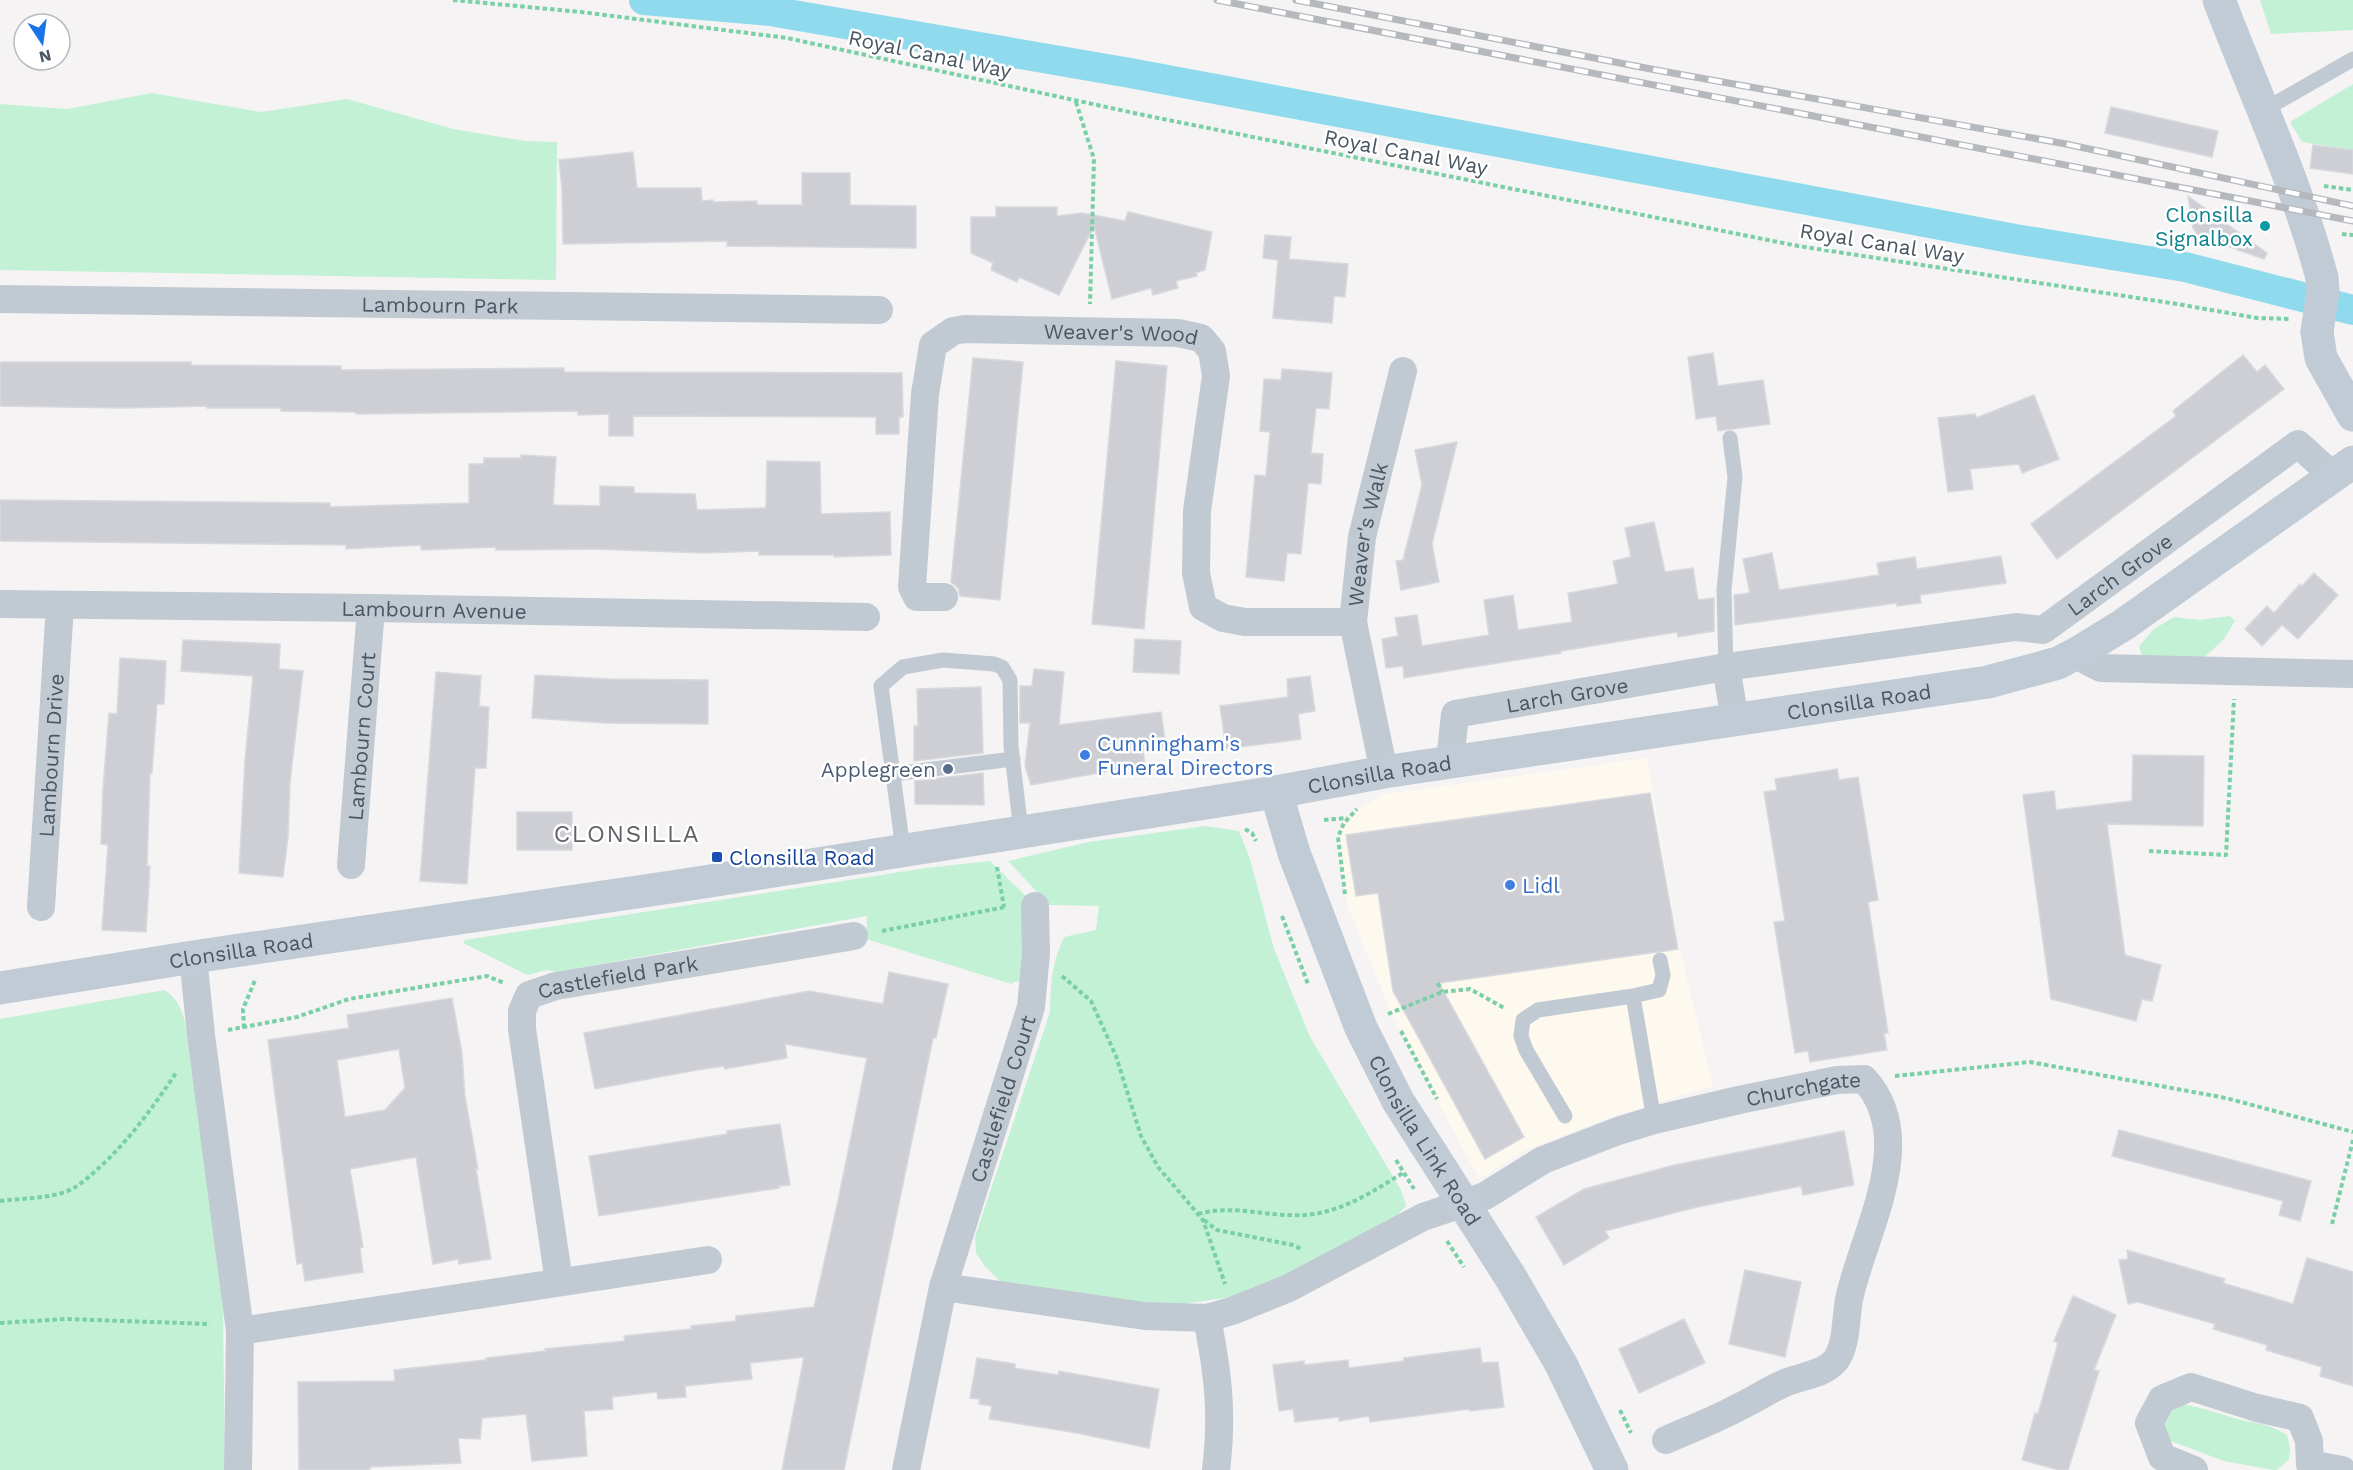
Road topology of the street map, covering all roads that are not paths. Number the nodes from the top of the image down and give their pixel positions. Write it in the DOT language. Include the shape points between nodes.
graph roads {
  1 [pos="2219,0"];
  2 [pos="2353,59"];
  3 [pos="2262,111"];
  4 [pos="0,299"];
  5 [pos="879,310"];
  6 [pos="1403,371"];
  7 [pos="2353,416"];
  8 [pos="1730,438"];
  9 [pos="2342,469"];
  10 [pos="2196,520"];
  11 [pos="2221,554"];
  12 [pos="944,597"];
  13 [pos="0,604"];
  14 [pos="60,605"];
  15 [pos="371,608"];
  16 [pos="866,617"];
  17 [pos="1353,622"];
  18 [pos="2043,630"];
  19 [pos="2068,658"];
  20 [pos="1726,667"];
  21 [pos="2353,674"];
  22 [pos="1736,720"];
  23 [pos="1013,759"];
  24 [pos="1450,762"];
  25 [pos="1384,772"];
  26 [pos="893,774"];
  27 [pos="1276,792"];
  28 [pos="1006,833"];
  29 [pos="903,849"];
  30 [pos="351,865"];
  31 [pos="1035,906"];
  32 [pos="41,907"];
  33 [pos="854,936"];
  34 [pos="193,957"];
  35 [pos="1660,960"];
  36 [pos="0,988"];
  37 [pos="1633,996"];
  38 [pos="1565,1116"];
  39 [pos="1654,1120"];
  40 [pos="1462,1204"];
  41 [pos="708,1260"];
  42 [pos="559,1282"];
  43 [pos="943,1287"];
  44 [pos="1219,1314"];
  45 [pos="240,1331"];
  46 [pos="1666,1440"];
  47 [pos="2307,1467"];
  48 [pos="238,1470"];
  49 [pos="906,1470"];
  50 [pos="1216,1470"];
  51 [pos="1612,1470"];
  52 [pos="2194,1470"];
  53 [pos="2342,1470"];
  1 -- 3 [label="main road"];
  2 -- 3 [label="lane"];
  3 -- 7 [label="main road, bridge" via="2322,278 2323,291 2308,327"];
  4 -- 5 [label="street, Lambourn Park"];
  6 -- 17 [label="street, Weaver's Walk" via="1362,537"];
  8 -- 20 [label="lane" via="1735,477 1724,590"];
  9 -- 10 [label="street, Larch Grove" via="2298,444"];
  9 -- 11 [label="main road, Clonsilla Road"];
  10 -- 11 [label="street"];
  10 -- 18 [label="street, Larch Grove"];
  11 -- 19 [label="main road, Clonsilla Road" via="2123,625"];
  12 -- 17 [label="street, Weaver's Wood" via="917,597 912,587 925,394 933,345 953,331 965,329 1178,333 1201,338 1212,351 1216,376 1197,511 1196,573 1203,607 1223,618 1245,622"];
  13 -- 14 [label="street, Lambourn Avenue"];
  14 -- 15 [label="street, Lambourn Avenue"];
  14 -- 32 [label="street, Lambourn Drive"];
  15 -- 16 [label="street, Lambourn Avenue"];
  15 -- 30 [label="street, Lambourn Court"];
  17 -- 25 [label="street, Weaver's Walk"];
  18 -- 19 [label="street"];
  18 -- 20 [label="street, Larch Grove" via="2016,627"];
  19 -- 21 [label="street" via="2101,668"];
  19 -- 22 [label="main road, Clonsilla Road" via="1988,682"];
  20 -- 22 [label="street"];
  20 -- 24 [label="street, Larch Grove" via="1455,714"];
  22 -- 24 [label="main road, Clonsilla Road"];
  23 -- 26 [label="lane"];
  23 -- 26 [label="lane" via="1010,680 1002,667 943,660 903,667 881,686"];
  23 -- 28 [label="lane"];
  24 -- 25 [label="main road, Clonsilla Road"];
  25 -- 27 [label="main road, Clonsilla Road"];
  26 -- 29 [label="lane"];
  27 -- 28 [label="main road, Clonsilla Road"];
  27 -- 40 [label="main road, Clonsilla Link Road" via="1294,853 1361,1028 1398,1101"];
  28 -- 29 [label="main road, Clonsilla Road"];
  29 -- 34 [label="main road, Clonsilla Road"];
  31 -- 43 [label="street, Castlefield Court" via="1031,1007"];
  33 -- 42 [label="street, Castlefield Park" via="556,986 529,995 522,1011 522,1029"];
  34 -- 36 [label="main road, Clonsilla Road"];
  34 -- 45 [label="street"];
  35 -- 37 [label="lane" via="1663,975 1659,990"];
  37 -- 38 [label="lane" via="1538,1010 1523,1020 1521,1036 1526,1050"];
  37 -- 39 [label="lane"];
  39 -- 40 [label="street, Churchgate" via="1543,1160 1485,1196"];
  39 -- 46 [label="street, Churchgate" via="1837,1080 1864,1079 1875,1090 1884,1109 1888,1134 1883,1190 1850,1294 1836,1360"];
  40 -- 44 [label="street" via="1424,1216 1289,1288"];
  40 -- 51 [label="main road, Clonsilla Link Road" via="1561,1364"];
  41 -- 42 [label="street"];
  42 -- 45 [label="street"];
  43 -- 44 [label="street" via="1145,1316"];
  43 -- 49 [label="street, Castlefield Court"];
  44 -- 50 [label="street" via="1221,1430"];
  45 -- 48 [label="street"];
  47 -- 52 [label="street" via="2309,1441 2300,1418 2191,1387 2162,1399 2149,1423 2162,1458"];
  47 -- 53 [label="street"];
}
